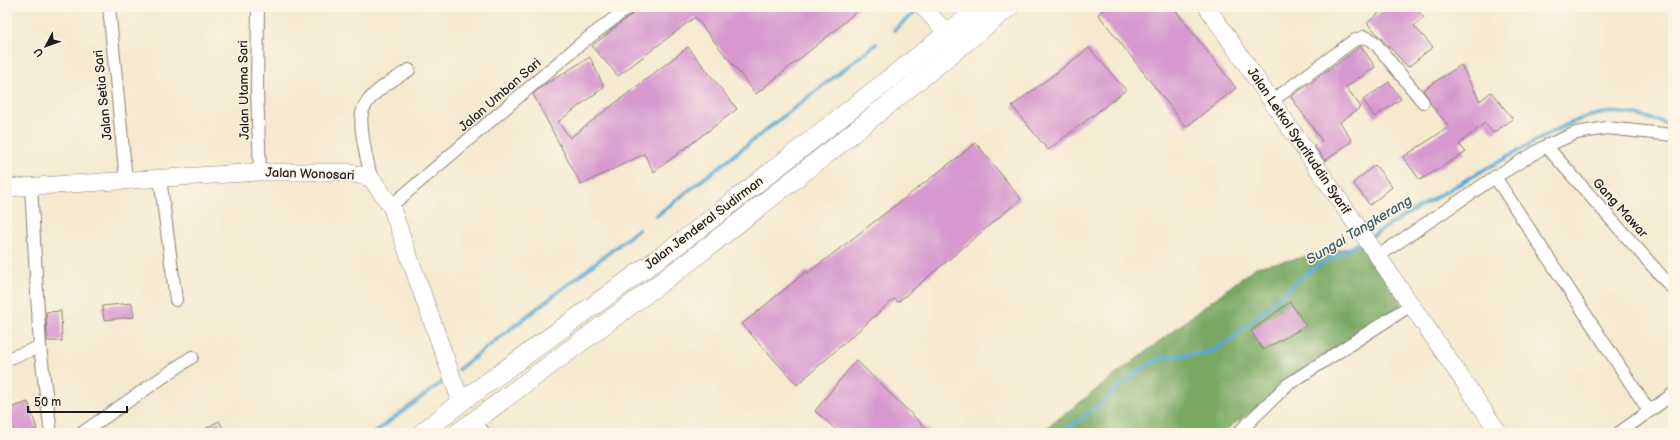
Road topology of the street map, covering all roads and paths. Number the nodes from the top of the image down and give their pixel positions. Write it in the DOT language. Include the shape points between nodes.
graph roads {
  1 [pos="109,7"];
  2 [pos="258,7"];
  3 [pos="629,7"];
  4 [pos="923,7"];
  5 [pos="981,7"];
  6 [pos="1010,7"];
  7 [pos="1207,7"];
  8 [pos="948,34"];
  9 [pos="409,70"];
  10 [pos="1272,101"];
  11 [pos="1423,102"];
  12 [pos="1673,135"];
  13 [pos="1546,146"];
  14 [pos="260,172"];
  15 [pos="1495,177"];
  16 [pos="160,178"];
  17 [pos="371,178"];
  18 [pos="126,180"];
  19 [pos="31,186"];
  20 [pos="7,188"];
  21 [pos="391,206"];
  22 [pos="1376,254"];
  23 [pos="1673,289"];
  24 [pos="176,300"];
  25 [pos="1411,305"];
  26 [pos="40,347"];
  27 [pos="192,357"];
  28 [pos="7,359"];
  29 [pos="1673,394"];
  30 [pos="461,402"];
  31 [pos="1649,411"];
  32 [pos="479,426"];
  33 [pos="51,433"];
  34 [pos="82,433"];
  35 [pos="422,433"];
  36 [pos="458,433"];
  37 [pos="1238,433"];
  38 [pos="1499,433"];
  39 [pos="1619,433"];
  1 -- 18 [label="street, Jalan Setia Sari"];
  2 -- 14 [label="street, Jalan Utama Sari" via="257,91"];
  3 -- 21 [label="street, Jalan Umban Sari" via="573,51"];
  4 -- 8 [label="street"];
  5 -- 8 [label="main road, Jalan Jenderal Sudirman"];
  6 -- 32 [label="main road, Jalan Jenderal Sudirman"];
  7 -- 10 [label="street, Jalan Letkol Syarifuddin Syarif"];
  8 -- 30 [label="main road, Jalan Jenderal Sudirman" via="692,234"];
  9 -- 17 [label="street" via="375,95 362,111 362,127"];
  10 -- 11 [label="street" via="1353,41 1364,37 1375,43"];
  10 -- 22 [label="street, Jalan Letkol Syarifuddin Syarif"];
  12 -- 13 [label="street" via="1608,128 1576,133"];
  13 -- 15 [label="street"];
  13 -- 23 [label="street, Gang Mawar"];
  14 -- 16 [label="street, Jalan Wonosari"];
  14 -- 17 [label="street, Jalan Wonosari" via="347,172"];
  15 -- 22 [label="street"];
  15 -- 31 [label="street"];
  16 -- 18 [label="street, Jalan Wonosari"];
  16 -- 24 [label="street"];
  17 -- 21 [label="street, Jalan Wonosari"];
  18 -- 19 [label="street, Jalan Wonosari"];
  19 -- 20 [label="street, Jalan Wonosari"];
  19 -- 26 [label="street"];
  21 -- 30 [label="street, Jalan Wonosari"];
  22 -- 25 [label="street, Jalan Letkol Syarifuddin Syarif"];
  25 -- 37 [label="street" via="1287,385"];
  25 -- 38 [label="street, Jalan Letkol Syarifuddin Syarif"];
  26 -- 28 [label="street"];
  26 -- 33 [label="street"];
  27 -- 34 [label="street"];
  29 -- 31 [label="street"];
  30 -- 35 [label="main road, Jalan Jenderal Sudirman"];
  31 -- 39 [label="street"];
  32 -- 36 [label="main road, Jalan Jenderal Sudirman"];
}
